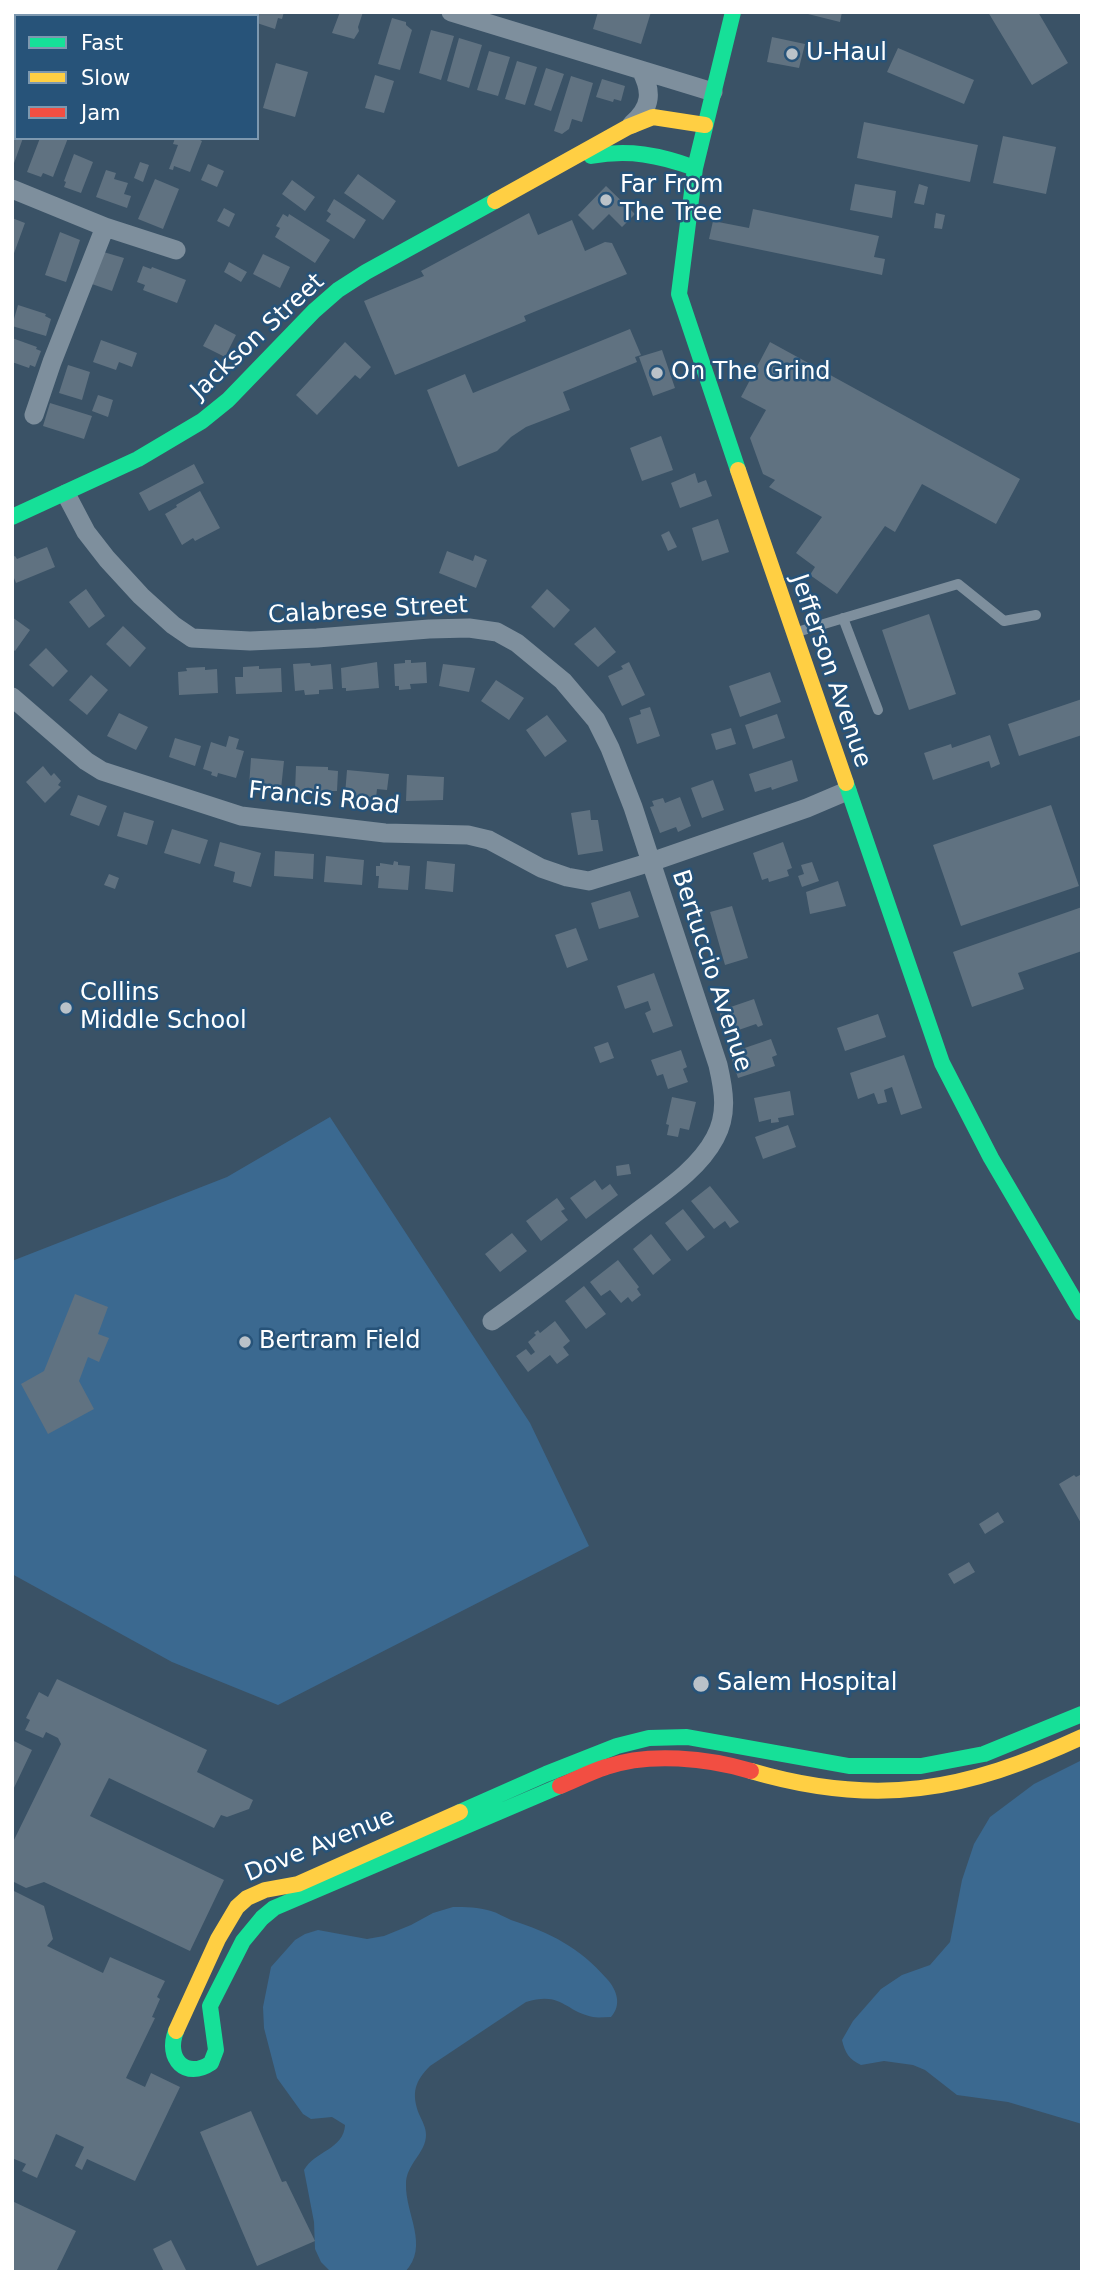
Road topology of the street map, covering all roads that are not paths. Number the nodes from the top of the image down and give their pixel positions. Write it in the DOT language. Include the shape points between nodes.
graph roads {
  1 [pos="451,12"];
  2 [pos="733,12"];
  3 [pos="641,70"];
  4 [pos="713,92"];
  5 [pos="705,125"];
  6 [pos="628,127"];
  7 [pos="568,162"];
  8 [pos="695,168"];
  9 [pos="12,190"];
  10 [pos="105,227"];
  11 [pos="176,250"];
  12 [pos="34,415"];
  13 [pos="66,494"];
  14 [pos="12,517"];
  15 [pos="1036,615"];
  16 [pos="843,618"];
  17 [pos="793,633"];
  18 [pos="12,697"];
  19 [pos="878,710"];
  20 [pos="847,791"];
  21 [pos="650,862"];
  22 [pos="1082,1313"];
  23 [pos="492,1321"];
  24 [pos="1082,1714"];
  25 [pos="1082,1738"];
  26 [pos="546,1774"];
  27 [pos="553,1790"];
  1 -- 3 [label="street"];
  2 -- 4 [label="main road, Jefferson Avenue"];
  3 -- 4 [label="street"];
  3 -- 6 [label="street" via="650,96 641,116"];
  4 -- 5 [label="main road, Jefferson Avenue"];
  5 -- 6 [label="main road, Jackson Street" via="653,117"];
  5 -- 8 [label="main road, Jefferson Avenue"];
  6 -- 7 [label="main road, Jackson Street"];
  7 -- 8 [label="main road, Jackson Street" via="634,150"];
  7 -- 13 [label="main road, Jackson Street" via="366,272 314,311 202,421"];
  8 -- 17 [label="main road, Jefferson Avenue" via="679,294"];
  9 -- 10 [label="street"];
  10 -- 11 [label="street"];
  10 -- 12 [label="street"];
  13 -- 14 [label="main road, Jackson Street"];
  13 -- 21 [label="street, Calabrese Street" via="107,559 141,596 192,638 250,641 469,628 497,632 517,643 563,681 596,720 633,807"];
  15 -- 16 [label="lane" via="1004,621 958,584"];
  16 -- 17 [label="lane"];
  16 -- 19 [label="lane"];
  17 -- 20 [label="main road, Jefferson Avenue"];
  18 -- 21 [label="street, Francis Road" via="102,771 241,816 385,833 468,835 489,840 541,868 589,881"];
  20 -- 21 [label="street, Bertuccio Avenue"];
  20 -- 22 [label="main road, Jefferson Avenue" via="959,1101"];
  21 -- 23 [label="street, Bertuccio Avenue" via="718,1065 723,1117 715,1139 673,1183"];
  24 -- 26 [label="main road, Dove Avenue" via="984,1754 921,1766 849,1766 687,1737 634,1741"];
  25 -- 27 [label="main road, Dove Avenue" via="1028,1762 939,1789 866,1792 694,1759 652,1758 608,1766"];
  26 -- 27 [label="lane"];
  26 -- 27 [label="main road, Dove Avenue" via="298,1884 245,1899 230,1916 176,2030 171,2047 176,2061 189,2068 210,2064 216,2053 210,2006 240,1942 274,1909"];
}
